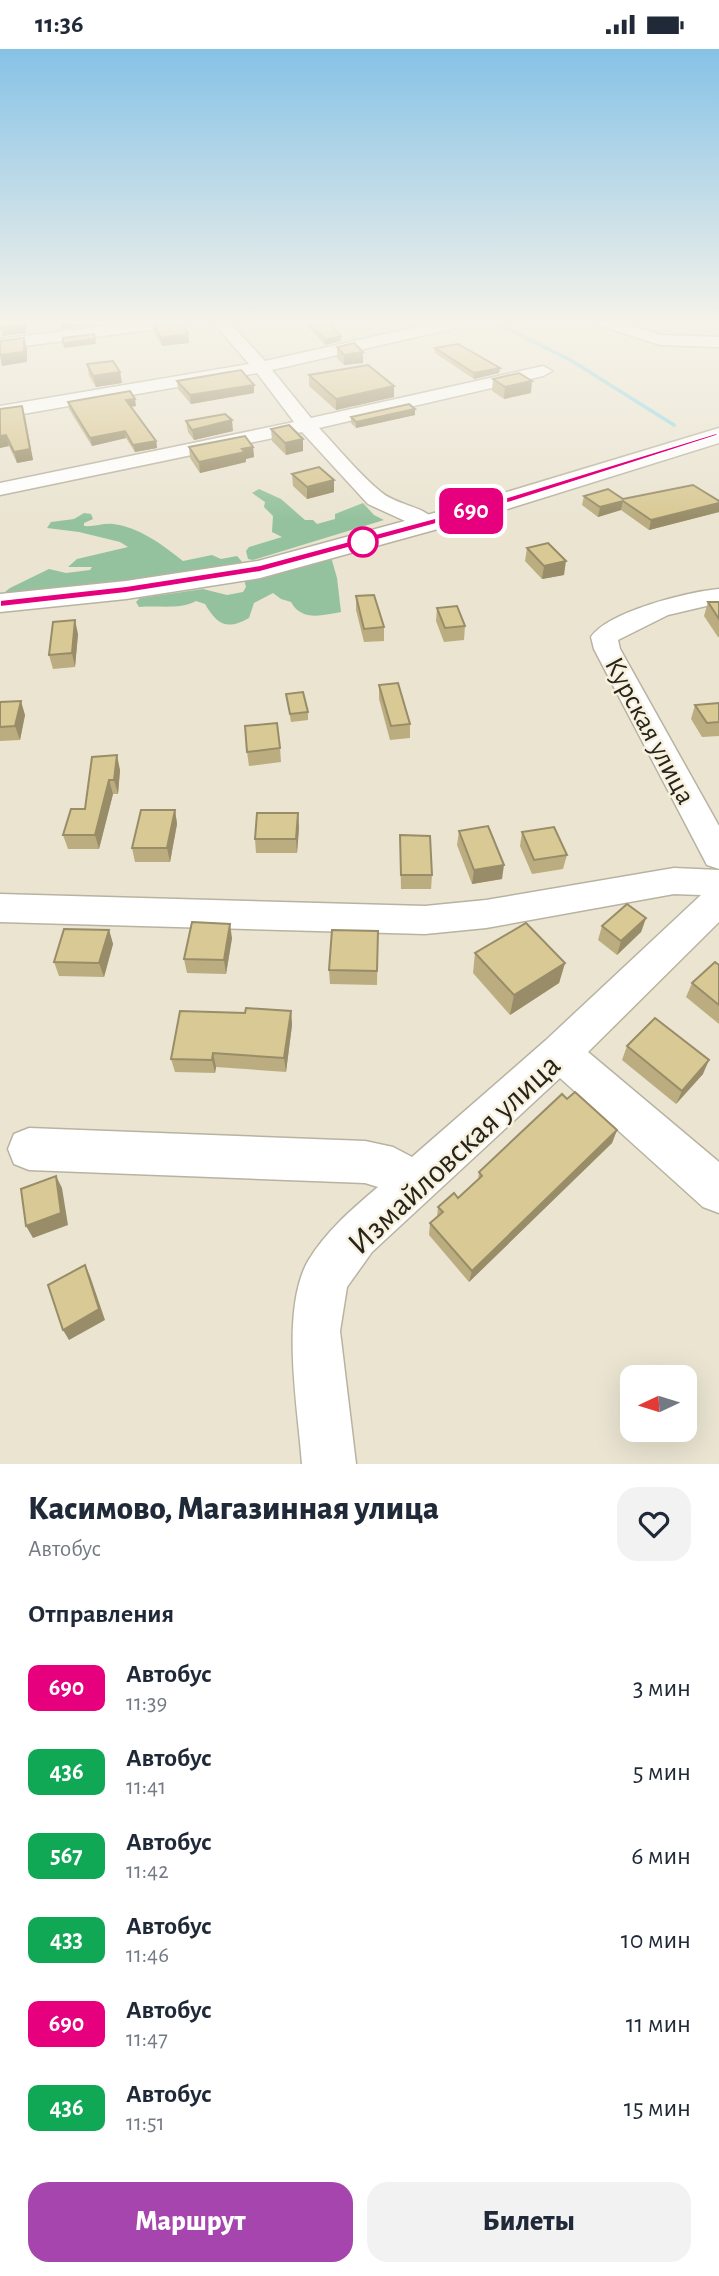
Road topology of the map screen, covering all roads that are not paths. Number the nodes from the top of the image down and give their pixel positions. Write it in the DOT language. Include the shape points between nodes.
graph roads {
  1 [pos="139,388"];
  2 [pos="277,388"];
  3 [pos="468,388"];
  4 [pos="0,412"];
  5 [pos="306,425"];
  6 [pos="719,435"];
  7 [pos="0,489"];
  8 [pos="427,524"];
  9 [pos="719,596"];
  10 [pos="0,603"];
  11 [pos="719,856"];
  12 [pos="719,883"];
  13 [pos="719,901"];
  14 [pos="0,908"];
  15 [pos="559,1053"];
  16 [pos="29,1149"];
  17 [pos="411,1187"];
  18 [pos="719,1191"];
  19 [pos="329,1464"];
  1 -- 4 [label="street"];
  2 -- 5 [label="street"];
  3 -- 5 [label="street"];
  5 -- 7 [label="street"];
  5 -- 8 [label="street" via="376,499"];
  6 -- 8 [label="main road"];
  8 -- 10 [label="main road" via="248,571"];
  9 -- 11 [label="street, Курская улица" via="683,603 604,637"];
  12 -- 14 [label="street" via="674,881 486,914 425,920"];
  13 -- 15 [label="street, Измайловская улица"];
  15 -- 17 [label="street, Измайловская улица"];
  15 -- 18 [label="street"];
  16 -- 17 [label="street" via="365,1162 393,1169"];
  17 -- 19 [label="street, Измайловская улица" via="356,1236 325,1278 316,1331"];
}
